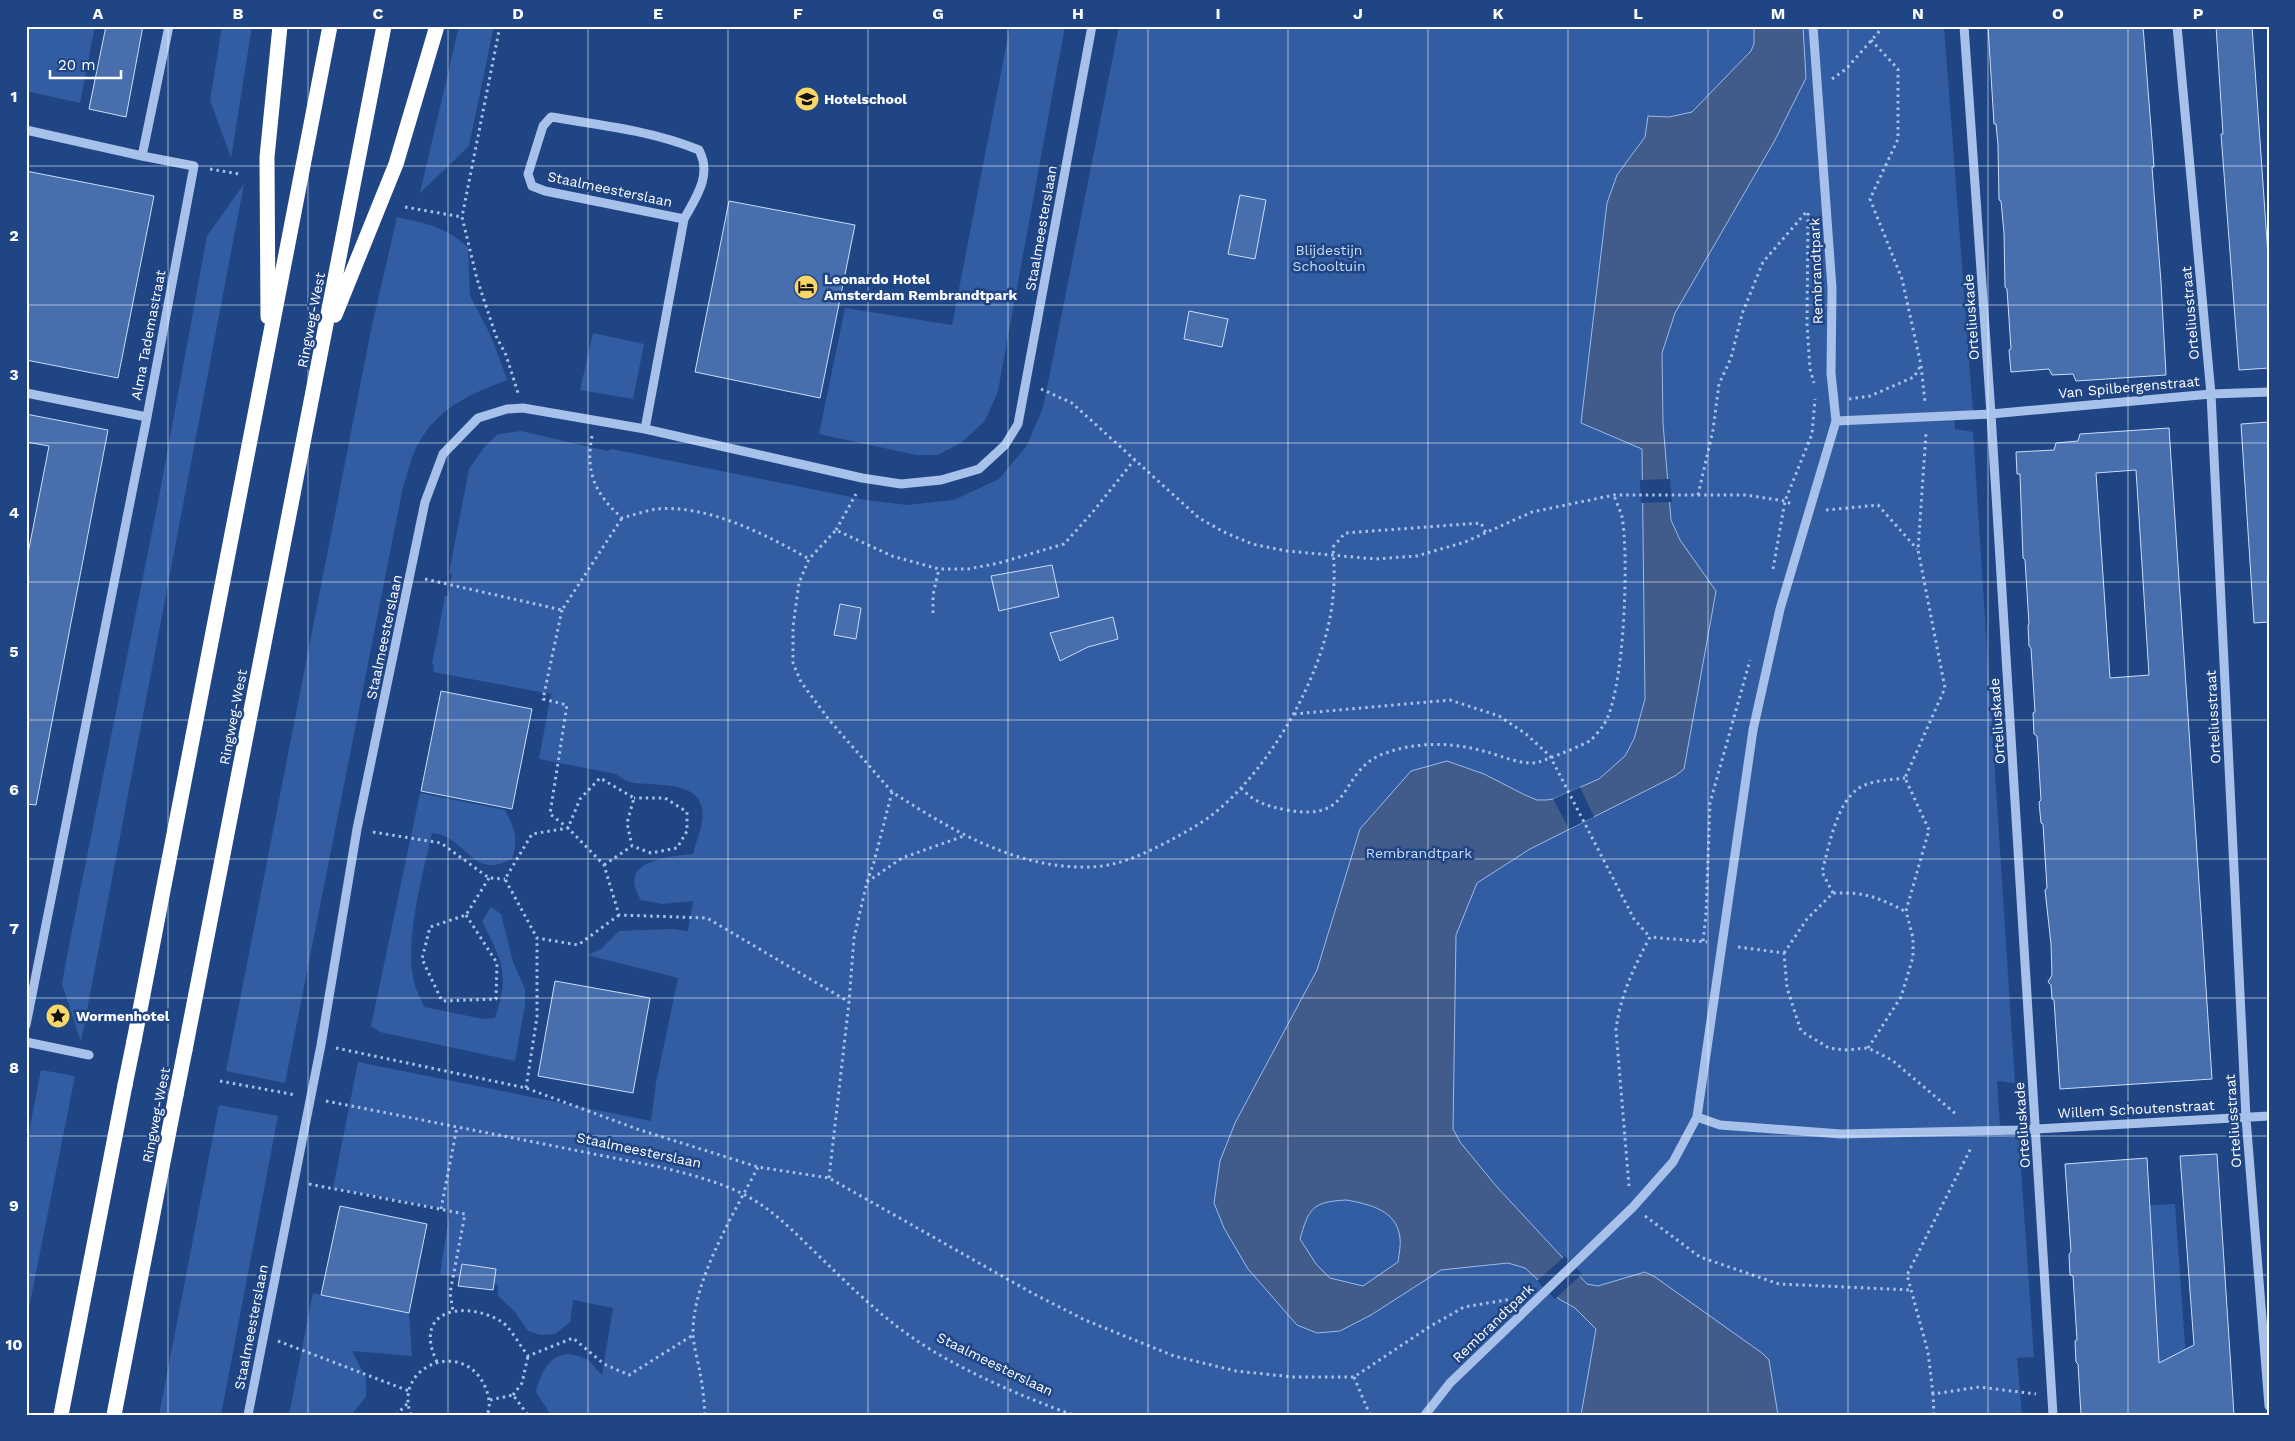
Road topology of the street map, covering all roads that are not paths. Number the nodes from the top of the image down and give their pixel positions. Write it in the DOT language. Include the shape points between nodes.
graph roads {
  1 [pos="169,26"];
  2 [pos="280,26"];
  3 [pos="330,26"];
  4 [pos="384,26"];
  5 [pos="437,26"];
  6 [pos="1092,26"];
  7 [pos="1813,26"];
  8 [pos="1964,26"];
  9 [pos="2177,26"];
  10 [pos="26,130"];
  11 [pos="142,156"];
  12 [pos="684,219"];
  13 [pos="323,347"];
  14 [pos="268,351"];
  15 [pos="2269,392"];
  16 [pos="26,393"];
  17 [pos="2211,394"];
  18 [pos="1991,414"];
  19 [pos="147,416"];
  20 [pos="1836,421"];
  21 [pos="645,429"];
  22 [pos="26,1025"];
  23 [pos="26,1042"];
  24 [pos="89,1054"];
  25 [pos="2269,1116"];
  26 [pos="1698,1117"];
  27 [pos="2246,1118"];
  28 [pos="2036,1128"];
  29 [pos="2269,1406"];
  30 [pos="62,1415"];
  31 [pos="114,1415"];
  32 [pos="248,1415"];
  33 [pos="1425,1415"];
  34 [pos="2054,1415"];
  1 -- 11 [label="street"];
  2 -- 14 [label="highway" via="267,157"];
  3 -- 14 [label="highway"];
  4 -- 13 [label="highway, Ringweg-West"];
  5 -- 13 [label="highway" via="396,164"];
  6 -- 21 [label="street, Staalmeesterslaan" via="1026,387 1018,424 1005,445 979,468 941,480 901,484"];
  7 -- 20 [label="street, Rembrandtpark" via="1832,288 1831,373"];
  8 -- 18 [label="street, Orteliuskade"];
  9 -- 17 [label="street, Orteliusstraat"];
  10 -- 11 [label="street"];
  11 -- 19 [label="street, Alma Tademastraat" via="194,166"];
  12 -- 12 [label="street, Staalmeesterslaan" via="704,175 704,160 699,150 644,133 551,116 542,126 528,174 532,186"];
  12 -- 21 [label="street, Staalmeesterslaan"];
  13 -- 31 [label="highway, Ringweg-West, bridge"];
  14 -- 30 [label="highway, bridge"];
  15 -- 17 [label="street, Van Spilbergenstraat"];
  16 -- 19 [label="street, Alma Tademastraat"];
  17 -- 18 [label="street, Van Spilbergenstraat"];
  17 -- 27 [label="street, Orteliusstraat"];
  18 -- 20 [label="street, Van Spilbergenstraat"];
  18 -- 28 [label="street, Orteliuskade"];
  19 -- 22 [label="street"];
  20 -- 26 [label="street, Rembrandtpark" via="1780,609 1753,730"];
  21 -- 32 [label="street, Staalmeesterslaan" via="523,408 507,409 478,418 443,454 425,502 357,829 321,1045"];
  23 -- 24 [label="street"];
  25 -- 27 [label="street, Willem Schoutenstraat"];
  26 -- 28 [label="street, Willem Schoutenstraat" via="1720,1125 1841,1134"];
  26 -- 33 [label="street, Rembrandtpark" via="1673,1162 1632,1207 1450,1383"];
  27 -- 28 [label="street, Willem Schoutenstraat"];
  27 -- 29 [label="street, Orteliusstraat"];
  28 -- 34 [label="street, Orteliuskade"];
}
